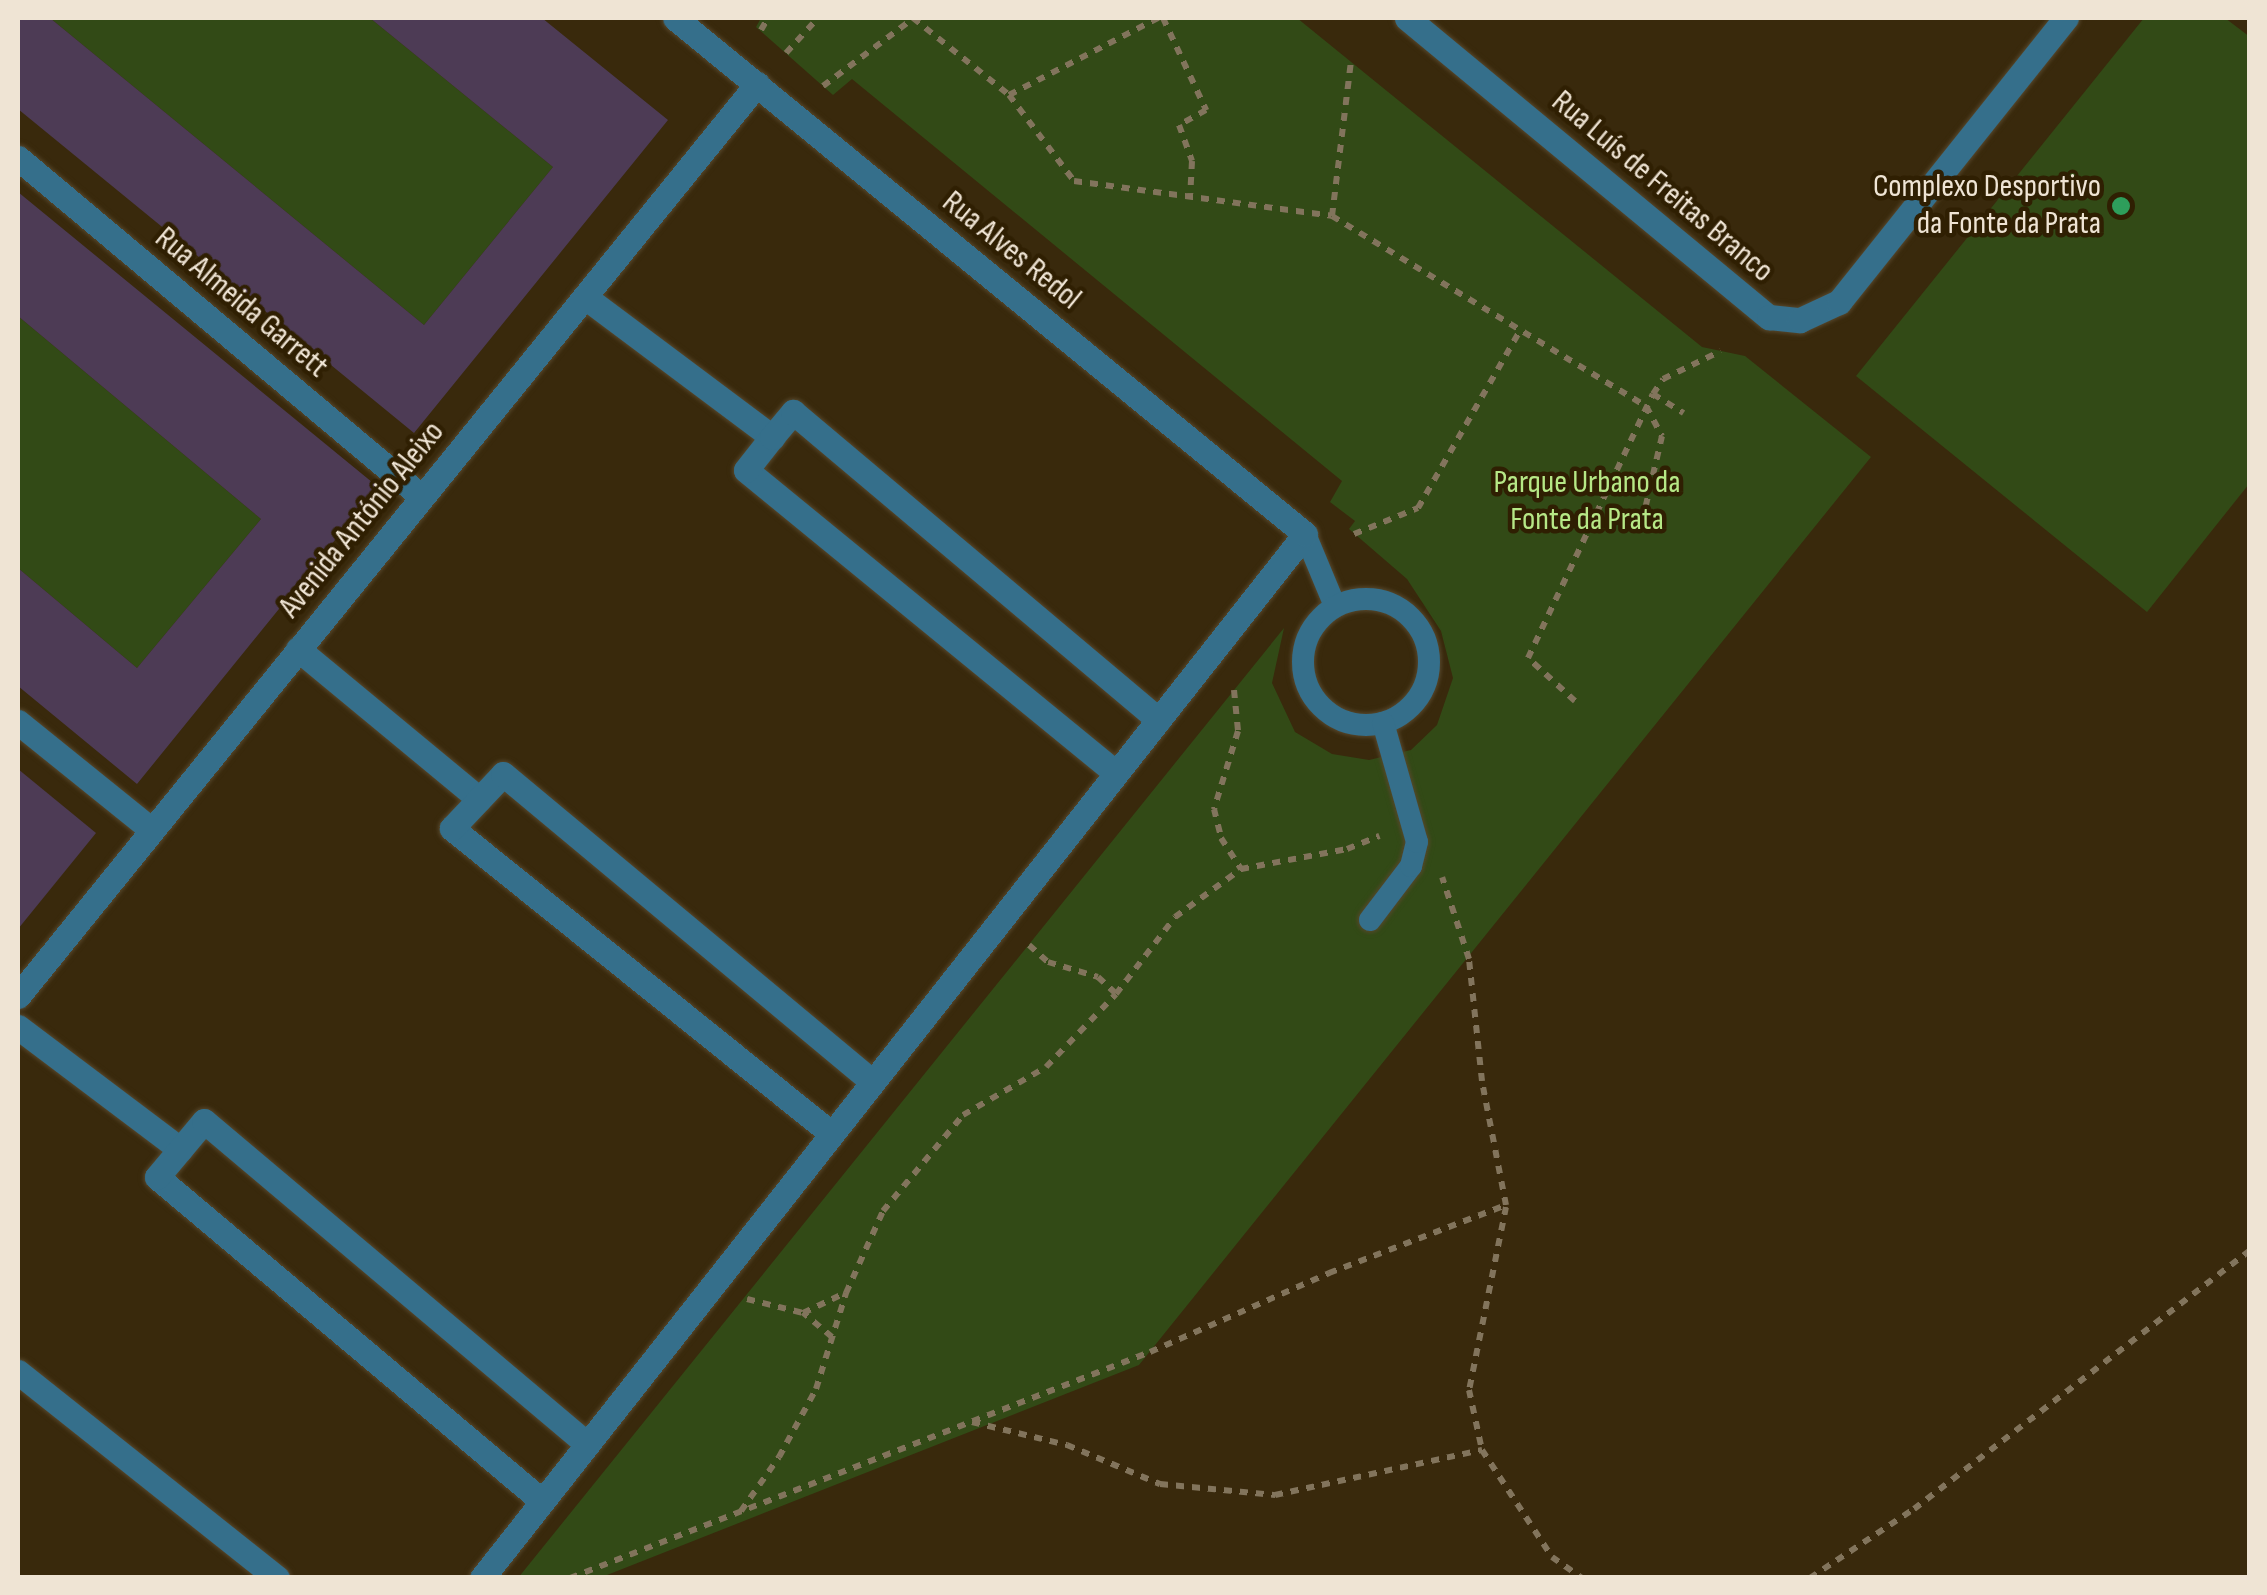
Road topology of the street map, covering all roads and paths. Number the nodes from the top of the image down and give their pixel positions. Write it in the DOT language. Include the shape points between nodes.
graph roads {
  1 [pos="675,18"];
  2 [pos="768,18"];
  3 [pos="818,18"];
  4 [pos="914,18"];
  5 [pos="1160,18"];
  6 [pos="1407,18"];
  7 [pos="2066,18"];
  8 [pos="761,30"];
  9 [pos="786,53"];
  10 [pos="1351,62"];
  11 [pos="757,84"];
  12 [pos="822,86"];
  13 [pos="1009,94"];
  14 [pos="18,158"];
  15 [pos="1190,194"];
  16 [pos="1332,216"];
  17 [pos="585,297"];
  18 [pos="1521,329"];
  19 [pos="1722,350"];
  20 [pos="1653,394"];
  21 [pos="1646,406"];
  22 [pos="1683,413"];
  23 [pos="772,437"];
  24 [pos="422,497"];
  25 [pos="1642,522"];
  26 [pos="1305,534"];
  27 [pos="1354,534"];
  28 [pos="1335,606"];
  29 [pos="298,649"];
  30 [pos="1234,690"];
  31 [pos="1575,701"];
  32 [pos="1159,720"];
  33 [pos="18,722"];
  34 [pos="1383,723"];
  35 [pos="1116,773"];
  36 [pos="480,799"];
  37 [pos="1415,822"];
  38 [pos="152,830"];
  39 [pos="1241,869"];
  40 [pos="1370,920"];
  41 [pos="1029,945"];
  42 [pos="1116,994"];
  43 [pos="18,996"];
  44 [pos="18,1027"];
  45 [pos="873,1082"];
  46 [pos="832,1134"];
  47 [pos="180,1149"];
  48 [pos="1506,1205"];
  49 [pos="2250,1250"];
  50 [pos="846,1293"];
  51 [pos="744,1298"];
  52 [pos="804,1313"];
  53 [pos="832,1337"];
  54 [pos="18,1372"];
  55 [pos="971,1422"];
  56 [pos="587,1444"];
  57 [pos="1482,1450"];
  58 [pos="542,1501"];
  59 [pos="740,1512"];
  60 [pos="277,1578"];
  61 [pos="482,1578"];
  62 [pos="570,1578"];
  63 [pos="1582,1578"];
  64 [pos="1810,1578"];
  1 -- 11 [label="street, Rua Alves Redol"];
  2 -- 8 [label="path"];
  3 -- 9 [label="path"];
  4 -- 12 [label="path"];
  4 -- 13 [label="path"];
  5 -- 13 [label="path"];
  5 -- 15 [label="path" via="1206,110 1179,125 1192,160"];
  6 -- 7 [label="street, Rua Luís de Freitas Branco" via="1768,317 1800,320 1839,302"];
  10 -- 16 [label="path"];
  11 -- 17 [label="street, Avenida António Aleixo"];
  11 -- 26 [label="street, Rua Alves Redol"];
  13 -- 15 [label="path" via="1074,181"];
  14 -- 24 [label="street, Rua Almeida Garrett"];
  15 -- 16 [label="path"];
  16 -- 18 [label="path"];
  17 -- 23 [label="street"];
  17 -- 24 [label="street, Avenida António Aleixo"];
  18 -- 21 [label="path"];
  18 -- 27 [label="path" via="1418,508"];
  19 -- 20 [label="path" via="1663,379"];
  20 -- 21 [label="path"];
  20 -- 22 [label="path"];
  21 -- 25 [label="path" via="1662,436"];
  21 -- 31 [label="path" via="1528,658"];
  23 -- 32 [label="street" via="793,412"];
  23 -- 35 [label="street" via="746,470"];
  24 -- 29 [label="street, Avenida António Aleixo"];
  26 -- 28 [label="lane"];
  26 -- 32 [label="street"];
  28 -- 34 [label="lane" via="1307,637 1304,680 1329,714 1348,724"];
  28 -- 34 [label="lane" via="1355,598 1395,605 1424,635 1430,655 1420,695 1408,711"];
  29 -- 36 [label="street"];
  29 -- 38 [label="street, Avenida António Aleixo"];
  30 -- 39 [label="path" via="1238,731 1214,809 1221,838"];
  32 -- 35 [label="street"];
  33 -- 38 [label="street"];
  34 -- 37 [label="lane"];
  35 -- 45 [label="street"];
  36 -- 45 [label="street" via="503,774"];
  36 -- 46 [label="street" via="452,828"];
  37 -- 39 [label="path" via="1347,849"];
  37 -- 40 [label="lane" via="1411,866"];
  37 -- 48 [label="path" via="1452,896 1469,959 1482,1081"];
  38 -- 43 [label="street, Avenida António Aleixo"];
  39 -- 42 [label="path" via="1176,918"];
  41 -- 42 [label="path" via="1048,962 1098,977"];
  42 -- 50 [label="path" via="1046,1067 963,1115 884,1211"];
  44 -- 47 [label="street"];
  45 -- 46 [label="street"];
  46 -- 56 [label="street"];
  47 -- 56 [label="street" via="204,1121"];
  47 -- 58 [label="street" via="157,1177"];
  48 -- 55 [label="path"];
  48 -- 57 [label="path" via="1469,1390"];
  49 -- 64 [label="path" via="1914,1509"];
  50 -- 52 [label="path"];
  50 -- 53 [label="path"];
  51 -- 52 [label="path"];
  52 -- 53 [label="path"];
  53 -- 59 [label="path" via="816,1389"];
  54 -- 60 [label="street"];
  55 -- 57 [label="path" via="1067,1445 1160,1484 1275,1496"];
  55 -- 59 [label="path"];
  56 -- 58 [label="street"];
  57 -- 63 [label="path" via="1552,1557"];
  58 -- 61 [label="street"];
  59 -- 62 [label="path"];
}
